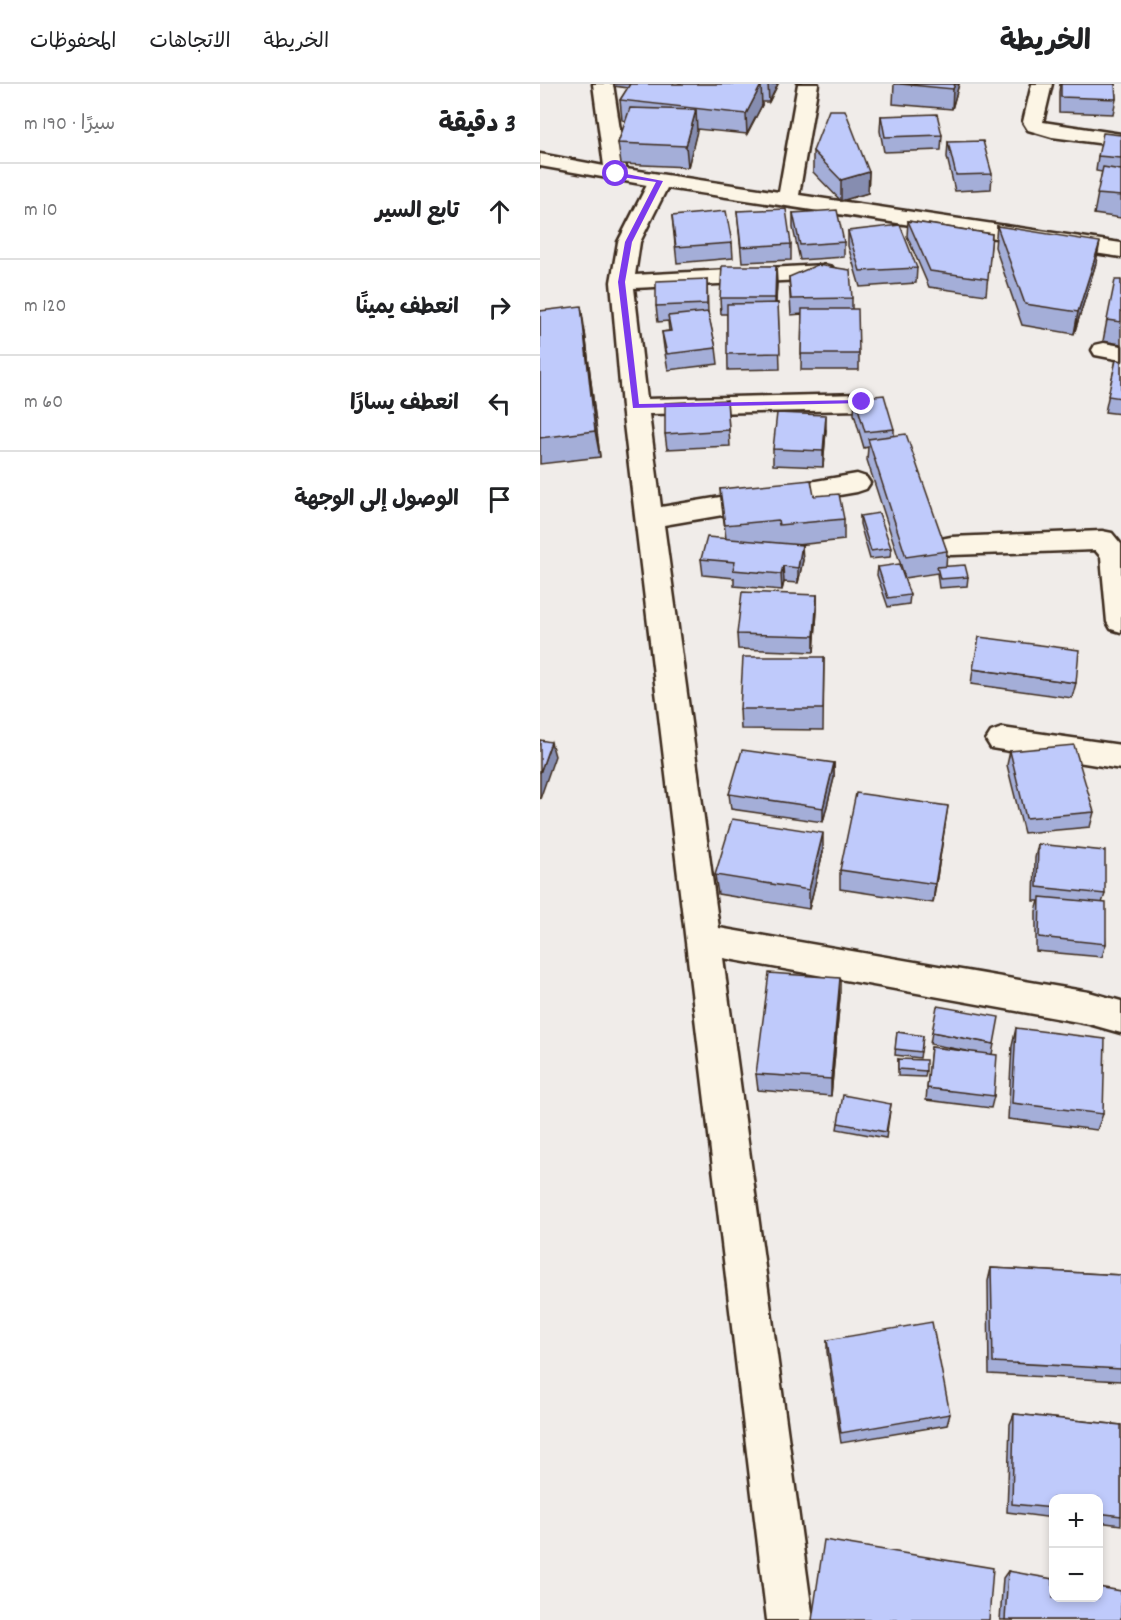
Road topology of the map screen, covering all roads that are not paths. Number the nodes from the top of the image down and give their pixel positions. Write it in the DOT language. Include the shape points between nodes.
graph roads {
  1 [pos="603,84"];
  2 [pos="808,84"];
  3 [pos="1042,84"];
  4 [pos="1121,140"];
  5 [pos="540,160"];
  6 [pos="616,174"];
  7 [pos="660,181"];
  8 [pos="788,199"];
  9 [pos="1121,250"];
  10 [pos="824,272"];
  11 [pos="622,282"];
  12 [pos="862,402"];
  13 [pos="635,407"];
  14 [pos="858,483"];
  15 [pos="650,518"];
  16 [pos="951,546"];
  17 [pos="1121,622"];
  18 [pos="1002,740"];
  19 [pos="1121,757"];
  20 [pos="704,940"];
  21 [pos="1121,1017"];
  22 [pos="790,1620"];
  1 -- 6 [label="street"];
  2 -- 8 [label="street"];
  3 -- 4 [label="street" via="1035,126"];
  5 -- 6 [label="street"];
  6 -- 7 [label="street"];
  7 -- 8 [label="street"];
  7 -- 11 [label="street" via="629,242"];
  8 -- 9 [label="street"];
  10 -- 11 [label="street"];
  11 -- 13 [label="street"];
  12 -- 13 [label="street"];
  13 -- 15 [label="street"];
  14 -- 15 [label="street"];
  15 -- 20 [label="street"];
  16 -- 17 [label="street" via="1102,540 1115,555"];
  18 -- 19 [label="street"];
  20 -- 21 [label="street" via="1089,1008"];
  20 -- 22 [label="street"];
}
